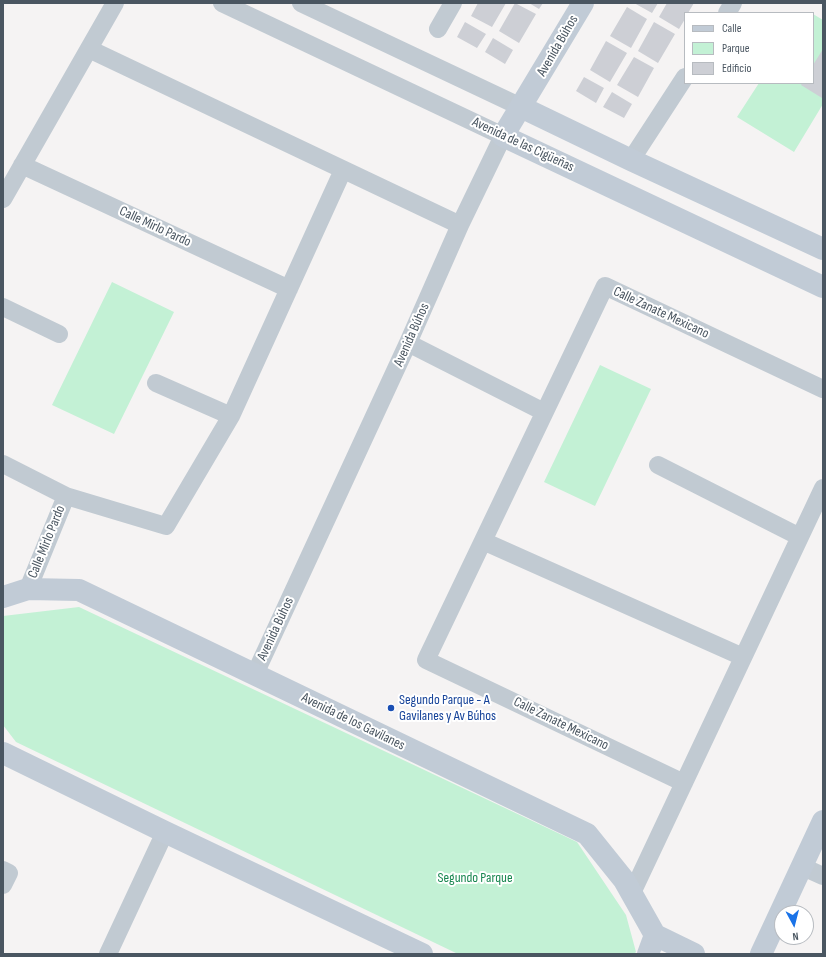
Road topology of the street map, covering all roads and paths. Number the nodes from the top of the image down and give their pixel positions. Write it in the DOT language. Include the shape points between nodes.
graph roads {
  1 [pos="115,3"];
  2 [pos="222,3"];
  3 [pos="301,3"];
  4 [pos="452,3"];
  5 [pos="583,3"];
  6 [pos="733,3"];
  7 [pos="728,12"];
  8 [pos="438,29"];
  9 [pos="89,48"];
  10 [pos="684,79"];
  11 [pos="521,107"];
  12 [pos="503,136"];
  13 [pos="631,160"];
  14 [pos="22,165"];
  15 [pos="343,170"];
  16 [pos="3,198"];
  17 [pos="460,225"];
  18 [pos="823,249"];
  19 [pos="823,287"];
  20 [pos="289,289"];
  21 [pos="3,307"];
  22 [pos="59,334"];
  23 [pos="408,343"];
  24 [pos="156,383"];
  25 [pos="823,389"];
  26 [pos="544,412"];
  27 [pos="231,416"];
  28 [pos="3,464"];
  29 [pos="658,465"];
  30 [pos="823,488"];
  31 [pos="66,496"];
  32 [pos="800,537"];
  33 [pos="483,541"];
  34 [pos="28,588"];
  35 [pos="3,597"];
  36 [pos="743,657"];
  37 [pos="255,674"];
  38 [pos="3,753"];
  39 [pos="684,783"];
  40 [pos="823,822"];
  41 [pos="165,832"];
  42 [pos="803,867"];
  43 [pos="3,870"];
  44 [pos="823,876"];
  45 [pos="3,885"];
  46 [pos="632,893"];
  47 [pos="652,944"];
  48 [pos="108,954"];
  49 [pos="422,954"];
  50 [pos="694,954"];
  51 [pos="761,954"];
  1 -- 9 [label="street"];
  2 -- 12 [label="street, Avenida de las Cigüeñas"];
  3 -- 11 [label="street"];
  4 -- 8 [label="street"];
  5 -- 11 [label="main road, Avenida Búhos"];
  6 -- 7 [label="street"];
  9 -- 14 [label="street"];
  9 -- 15 [label="street"];
  10 -- 13 [label="street"];
  11 -- 12 [label="main road, Avenida Búhos"];
  11 -- 13 [label="main road"];
  12 -- 17 [label="street, Avenida Búhos"];
  12 -- 19 [label="main road, Avenida de las Cigüeñas"];
  13 -- 18 [label="main road"];
  14 -- 16 [label="street"];
  14 -- 20 [label="street, Calle Mirlo Pardo"];
  15 -- 17 [label="street"];
  15 -- 20 [label="street, Calle Mirlo Pardo"];
  17 -- 23 [label="street, Avenida Búhos"];
  20 -- 27 [label="street, Calle Mirlo Pardo"];
  21 -- 22 [label="street"];
  23 -- 26 [label="street"];
  23 -- 37 [label="street, Avenida Búhos"];
  24 -- 27 [label="street"];
  25 -- 26 [label="street, Calle Zanate Mexicano" via="605,286"];
  26 -- 33 [label="street, Calle Zanate Mexicano"];
  27 -- 31 [label="street, Calle Mirlo Pardo" via="166,526"];
  28 -- 31 [label="street, Calle Mirlo Pardo"];
  29 -- 32 [label="street"];
  30 -- 32 [label="street"];
  31 -- 34 [label="street, Calle Mirlo Pardo"];
  32 -- 36 [label="street"];
  33 -- 36 [label="street"];
  33 -- 39 [label="street, Calle Zanate Mexicano" via="426,660"];
  34 -- 35 [label="main road, Avenida de los Gavilanes"];
  34 -- 37 [label="main road, Avenida de los Gavilanes" via="78,590"];
  36 -- 39 [label="street"];
  37 -- 46 [label="main road, Avenida de los Gavilanes" via="587,834"];
  38 -- 41 [label="main road"];
  39 -- 46 [label="street"];
  40 -- 42 [label="main road"];
  41 -- 48 [label="street"];
  41 -- 49 [label="main road"];
  42 -- 44 [label="street"];
  42 -- 51 [label="main road"];
  43 -- 45 [label="street" via="9,873"];
  46 -- 47 [label="main road, Avenida de los Gavilanes"];
  47 -- 50 [label="main road, Avenida de los Gavilanes"];
}
